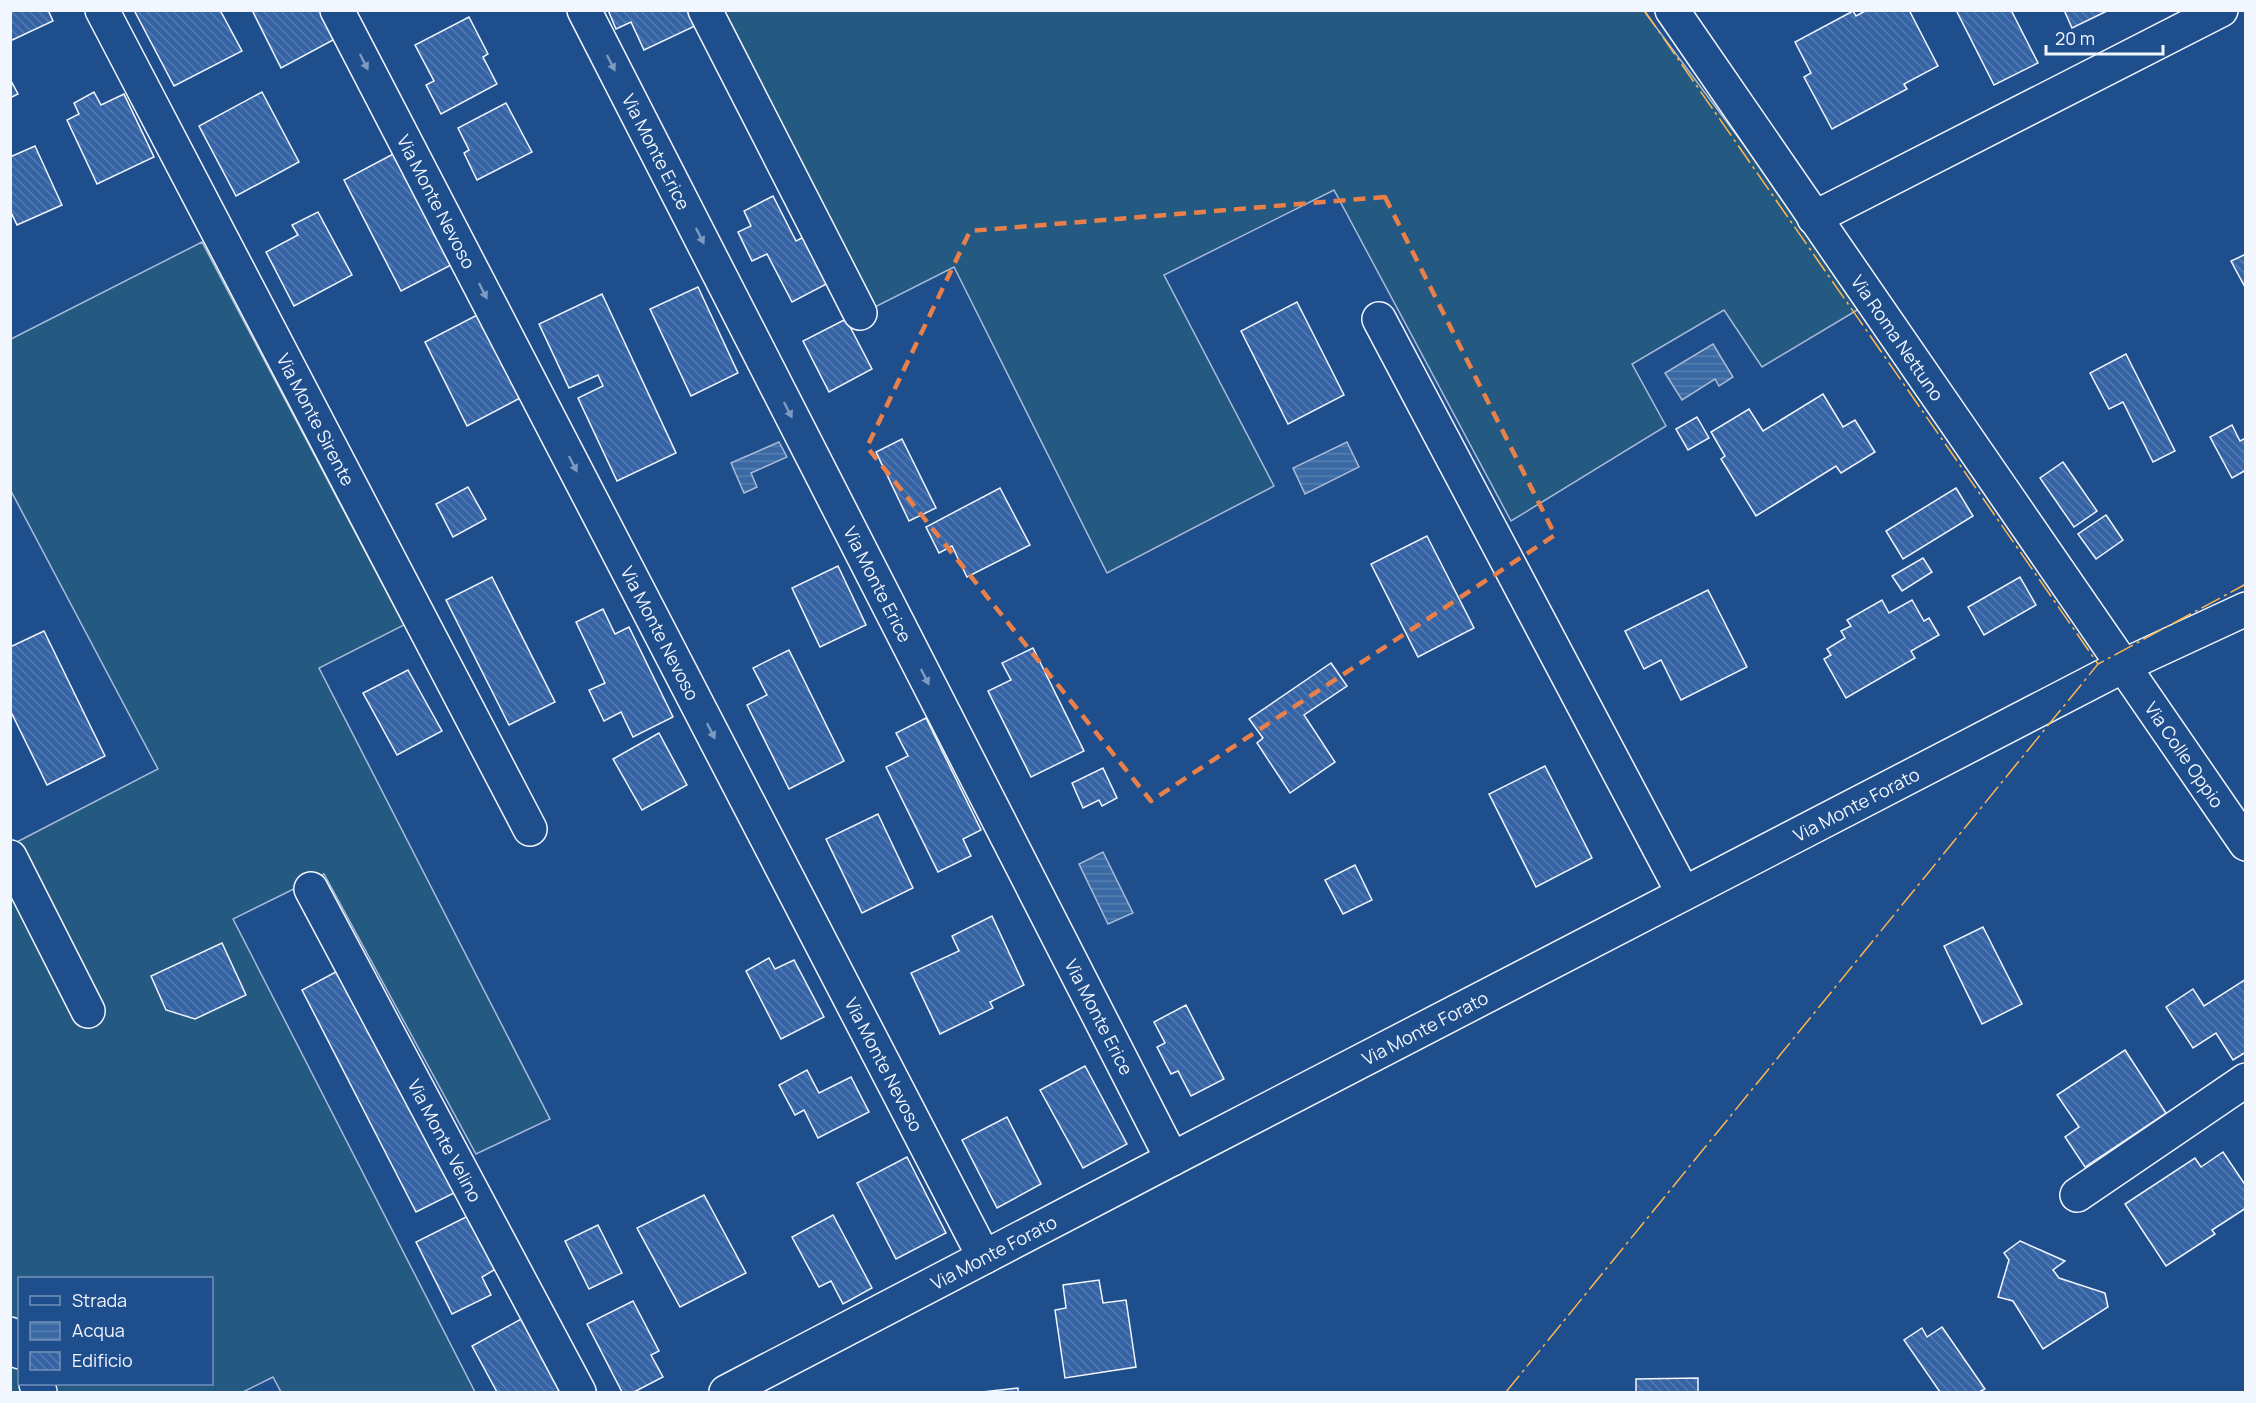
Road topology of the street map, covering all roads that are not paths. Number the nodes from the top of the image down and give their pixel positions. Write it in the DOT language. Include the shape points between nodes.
graph roads {
  1 [pos="102,10"];
  2 [pos="337,10"];
  3 [pos="584,10"];
  4 [pos="705,10"];
  5 [pos="1672,10"];
  6 [pos="2221,10"];
  7 [pos="1814,218"];
  8 [pos="860,312"];
  9 [pos="1379,319"];
  10 [pos="2246,609"];
  11 [pos="2123,666"];
  12 [pos="531,829"];
  13 [pos="2246,844"];
  14 [pos="10,857"];
  15 [pos="311,889"];
  16 [pos="1683,893"];
  17 [pos="88,1011"];
  18 [pos="2246,1080"];
  19 [pos="1172,1159"];
  20 [pos="2077,1195"];
  21 [pos="984,1257"];
  22 [pos="10,1334"];
  23 [pos="18,1348"];
  24 [pos="579,1392"];
  25 [pos="726,1392"];
  1 -- 12 [label="street, Via Monte Sirente"];
  2 -- 21 [label="street, Via Monte Nevoso, one-way"];
  3 -- 19 [label="street, Via Monte Erice, one-way"];
  4 -- 8 [label="street"];
  5 -- 7 [label="street, Via Roma Nettuno"];
  6 -- 7 [label="street"];
  7 -- 11 [label="street, Via Roma Nettuno"];
  9 -- 16 [label="street"];
  10 -- 11 [label="street, Via Monte Forato"];
  11 -- 13 [label="street, Via Colle Oppio"];
  11 -- 16 [label="street, Via Monte Forato"];
  14 -- 17 [label="street"];
  15 -- 24 [label="street, Via Monte Velino"];
  16 -- 19 [label="street, Via Monte Forato"];
  18 -- 20 [label="street"];
  19 -- 21 [label="street, Via Monte Forato"];
  21 -- 25 [label="street, Via Monte Forato"];
  22 -- 23 [label="street"];
}
